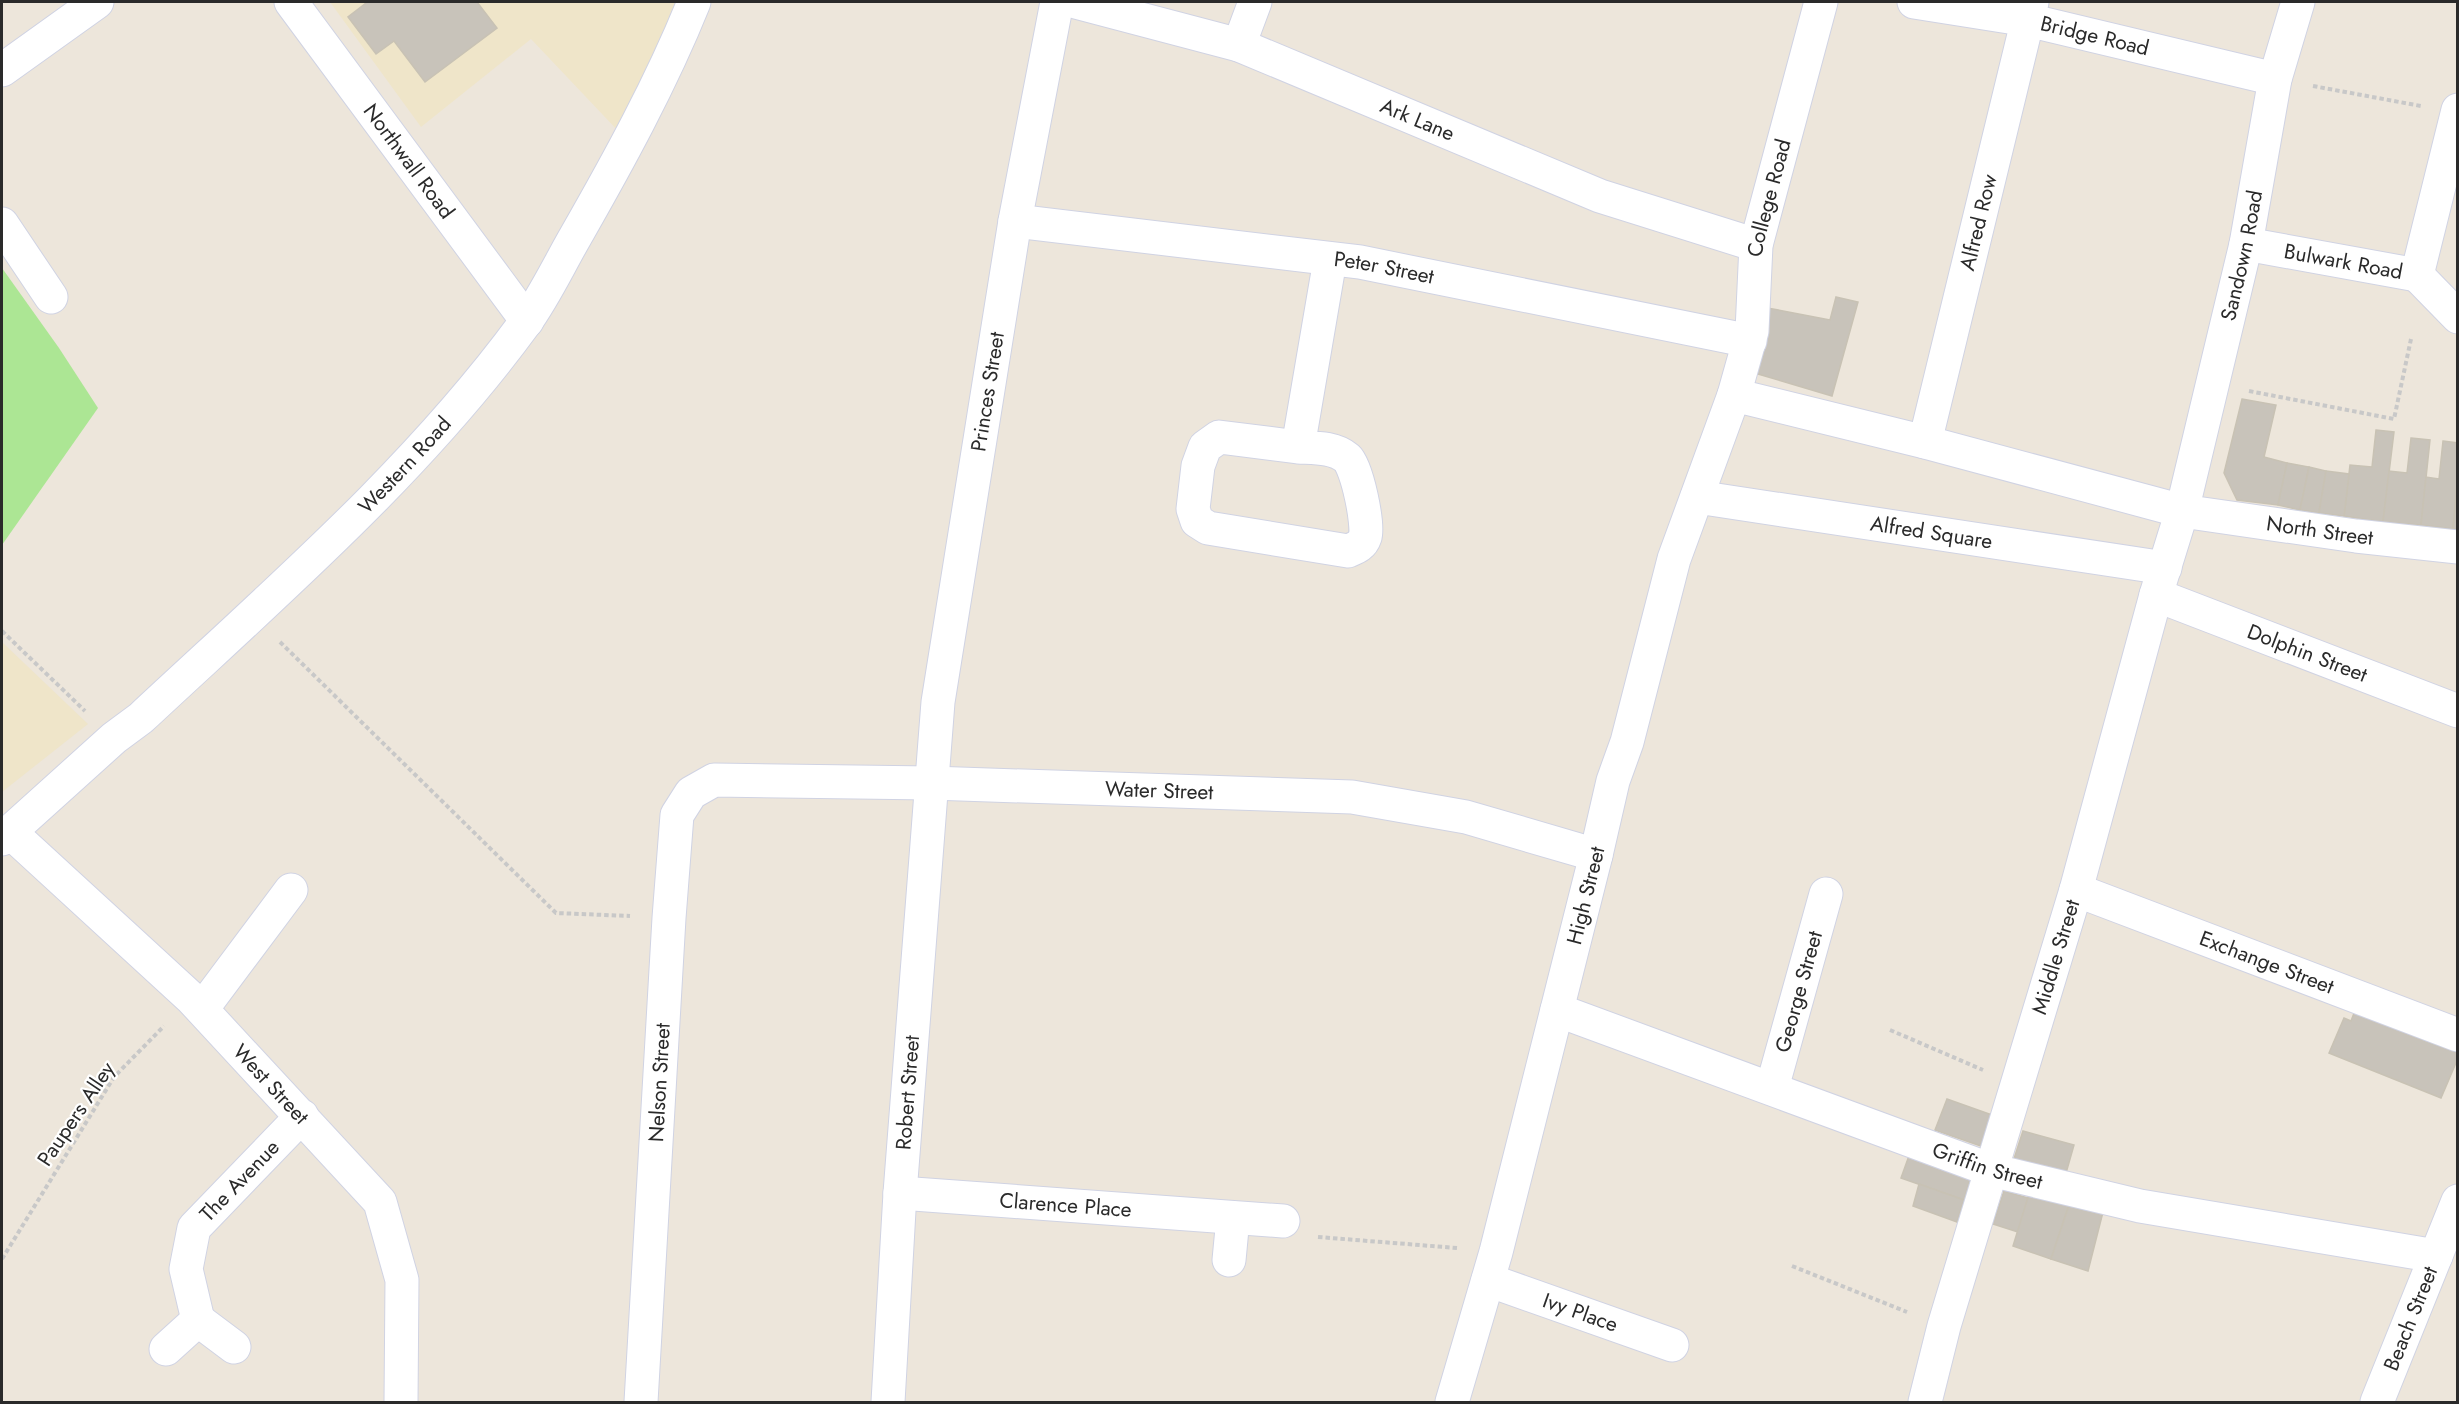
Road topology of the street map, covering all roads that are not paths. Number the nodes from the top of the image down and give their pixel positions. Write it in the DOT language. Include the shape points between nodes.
graph roads {
  1 [pos="97,2"];
  2 [pos="291,2"];
  3 [pos="694,2"];
  4 [pos="1057,2"];
  5 [pos="1076,2"];
  6 [pos="1255,2"];
  7 [pos="1821,2"];
  8 [pos="1914,2"];
  9 [pos="2298,2"];
  10 [pos="2030,11"];
  11 [pos="1239,45"];
  12 [pos="2,70"];
  13 [pos="2275,79"];
  14 [pos="2457,112"];
  15 [pos="1015,221"];
  16 [pos="2,224"];
  17 [pos="2246,244"];
  18 [pos="1756,245"];
  19 [pos="1330,260"];
  20 [pos="2417,275"];
  21 [pos="51,297"];
  22 [pos="2457,317"];
  23 [pos="526,321"];
  24 [pos="1750,341"];
  25 [pos="1734,395"];
  26 [pos="1925,442"];
  27 [pos="1298,447"];
  28 [pos="1697,497"];
  29 [pos="2182,511"];
  30 [pos="2457,547"];
  31 [pos="2161,582"];
  32 [pos="2457,711"];
  33 [pos="714,780"];
  34 [pos="931,783"];
  35 [pos="6,836"];
  36 [pos="1596,855"];
  37 [pos="291,890"];
  38 [pos="2076,890"];
  39 [pos="1826,894"];
  40 [pos="197,1004"];
  41 [pos="1557,1010"];
  42 [pos="2457,1035"];
  43 [pos="1772,1088"];
  44 [pos="302,1116"];
  45 [pos="1992,1170"];
  46 [pos="900,1192"];
  47 [pos="2457,1201"];
  48 [pos="1233,1218"];
  49 [pos="1283,1221"];
  50 [pos="2436,1256"];
  51 [pos="1229,1260"];
  52 [pos="1492,1266"];
  53 [pos="198,1320"];
  54 [pos="1672,1345"];
  55 [pos="234,1347"];
  56 [pos="166,1349"];
  57 [pos="401,1402"];
  58 [pos="641,1402"];
  59 [pos="888,1402"];
  60 [pos="1452,1402"];
  61 [pos="1925,1402"];
  62 [pos="2377,1402"];
  1 -- 12 [label="street"];
  2 -- 23 [label="street, Northwall Road"];
  3 -- 23 [label="street, Western Road" via="669,63 605,186"];
  4 -- 15 [label="street, Princes Street"];
  5 -- 11 [label="street, Ark Lane"];
  6 -- 11 [label="street"];
  7 -- 18 [label="street, College Road"];
  8 -- 10 [label="street, Bridge Road"];
  9 -- 13 [label="street, Sandown Road"];
  10 -- 13 [label="street, Bridge Road"];
  10 -- 26 [label="street, Alfred Row"];
  11 -- 18 [label="street, Ark Lane" via="1600,196"];
  13 -- 17 [label="street, Sandown Road"];
  14 -- 20 [label="street, Bulwark Road"];
  15 -- 19 [label="street, Peter Street"];
  15 -- 34 [label="street, Princes Street" via="938,702"];
  16 -- 21 [label="street"];
  17 -- 20 [label="street, Bulwark Road"];
  17 -- 29 [label="street, Sandown Road"];
  18 -- 24 [label="street, College Road"];
  19 -- 24 [label="street, Peter Street" via="1360,262"];
  19 -- 27 [label="street"];
  20 -- 22 [label="street"];
  23 -- 35 [label="street, Western Road" via="440,429 345,528 141,718"];
  24 -- 25 [label="street, College Road"];
  25 -- 26 [label="street"];
  25 -- 28 [label="street, High Street"];
  26 -- 29 [label="street"];
  27 -- 27 [label="street" via="1219,437 1205,447 1198,466 1193,509 1197,521 1208,528 1347,551 1360,545 1366,536 1358,480 1349,460 1337,451"];
  28 -- 31 [label="street, Alfred Square"];
  28 -- 36 [label="street, High Street" via="1674,559 1628,742 1612,781"];
  29 -- 30 [label="street, North Street"];
  29 -- 31 [label="street, Middle Street"];
  31 -- 32 [label="street, Dolphin Street"];
  31 -- 38 [label="street, Middle Street"];
  33 -- 34 [label="street, Water Street"];
  33 -- 58 [label="street, Nelson Street" via="691,793 677,815"];
  34 -- 36 [label="street, Water Street" via="1352,797 1466,817"];
  34 -- 46 [label="street, Robert Street"];
  35 -- 40 [label="street, West Street"];
  36 -- 41 [label="street, High Street"];
  37 -- 40 [label="street"];
  38 -- 42 [label="street, Exchange Street"];
  38 -- 45 [label="street, Middle Street"];
  39 -- 43 [label="street, George Street"];
  40 -- 44 [label="street, West Street"];
  41 -- 43 [label="street, Griffin Street"];
  41 -- 52 [label="street, High Street"];
  43 -- 45 [label="street, Griffin Street"];
  44 -- 53 [label="street, The Avenue" via="194,1228 186,1269"];
  44 -- 57 [label="street, West Street" via="380,1202 402,1280"];
  45 -- 50 [label="street, Griffin Street" via="2140,1206"];
  45 -- 61 [label="street, Middle Street"];
  46 -- 48 [label="street, Clarence Place"];
  46 -- 59 [label="street, Robert Street"];
  47 -- 50 [label="street, Beach Street"];
  48 -- 49 [label="street, Clarence Place"];
  48 -- 51 [label="street"];
  50 -- 62 [label="street, Beach Street"];
  52 -- 54 [label="street, Ivy Place"];
  52 -- 60 [label="street, High Street"];
  53 -- 55 [label="street"];
  53 -- 56 [label="street"];
}
